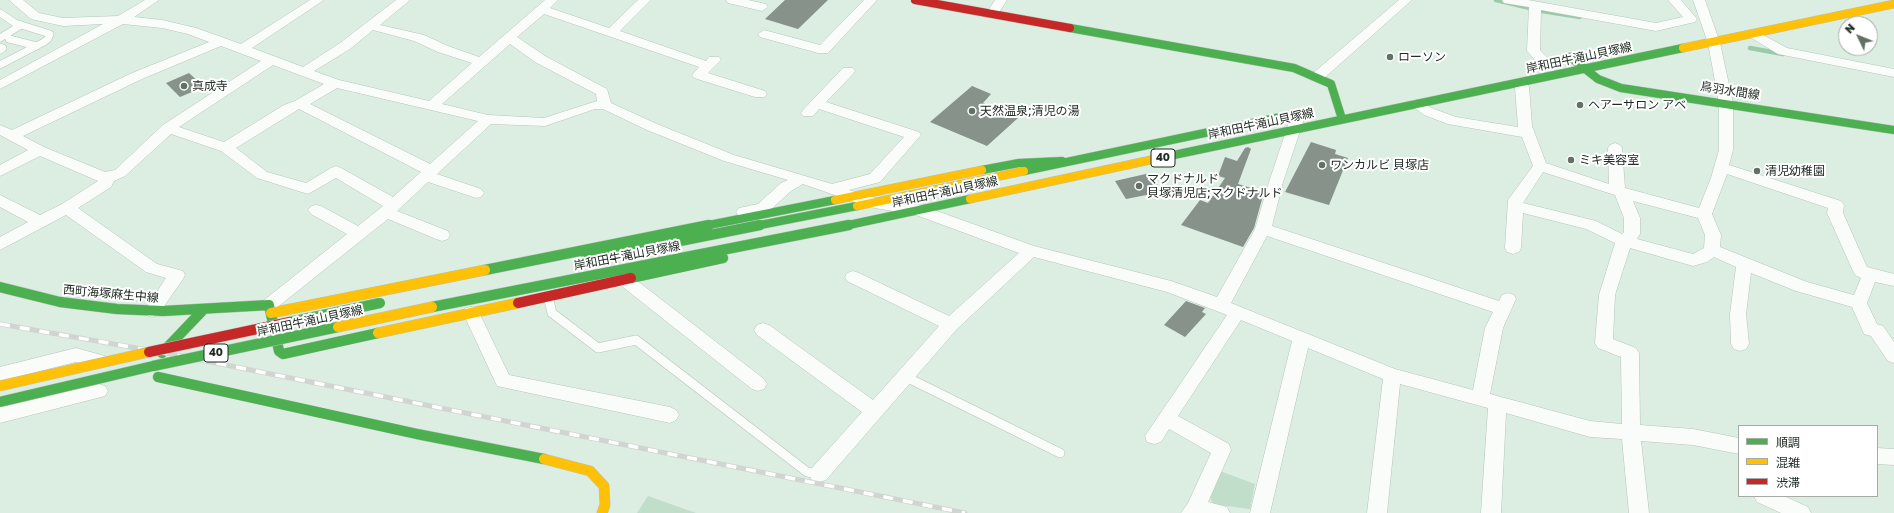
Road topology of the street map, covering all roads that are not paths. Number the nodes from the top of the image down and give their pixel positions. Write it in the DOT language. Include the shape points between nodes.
graph roads {
  1 [pos="15,0"];
  2 [pos="153,0"];
  3 [pos="318,0"];
  4 [pos="404,0"];
  5 [pos="552,0"];
  6 [pos="645,0"];
  7 [pos="732,0"];
  8 [pos="871,0"];
  9 [pos="915,0"];
  10 [pos="1001,0"];
  11 [pos="1406,0"];
  12 [pos="1508,0"];
  13 [pos="1674,0"];
  14 [pos="1699,0"];
  15 [pos="1894,4"];
  16 [pos="1535,6"];
  17 [pos="762,7"];
  18 [pos="542,9"];
  19 [pos="0,13"];
  20 [pos="992,14"];
  21 [pos="121,20"];
  22 [pos="21,25"];
  23 [pos="371,26"];
  24 [pos="611,32"];
  25 [pos="764,34"];
  26 [pos="1754,34"];
  27 [pos="0,38"];
  28 [pos="509,38"];
  29 [pos="9,39"];
  30 [pos="222,41"];
  31 [pos="1714,43"];
  32 [pos="37,46"];
  33 [pos="244,48"];
  34 [pos="1585,55"];
  35 [pos="273,59"];
  36 [pos="1559,60"];
  37 [pos="482,62"];
  38 [pos="2,64"];
  39 [pos="1531,65"];
  40 [pos="1585,69"];
  41 [pos="305,71"];
  42 [pos="848,71"];
  43 [pos="1894,72"];
  44 [pos="1317,76"];
  45 [pos="335,83"];
  46 [pos="1519,83"];
  47 [pos="0,85"];
  48 [pos="760,94"];
  49 [pos="1726,103"];
  50 [pos="300,104"];
  51 [pos="1417,104"];
  52 [pos="432,105"];
  53 [pos="605,105"];
  54 [pos="1303,112"];
  55 [pos="1342,119"];
  56 [pos="488,120"];
  57 [pos="168,128"];
  58 [pos="1293,130"];
  59 [pos="1894,130"];
  60 [pos="5,132"];
  61 [pos="1527,134"];
  62 [pos="226,148"];
  63 [pos="1615,148"];
  64 [pos="40,150"];
  65 [pos="1068,161"];
  66 [pos="1540,166"];
  67 [pos="1721,167"];
  68 [pos="0,171"];
  69 [pos="429,174"];
  70 [pos="109,178"];
  71 [pos="801,179"];
  72 [pos="831,189"];
  73 [pos="1619,190"];
  74 [pos="476,193"];
  75 [pos="851,196"];
  76 [pos="0,200"];
  77 [pos="869,202"];
  78 [pos="1516,206"];
  79 [pos="67,208"];
  80 [pos="390,208"];
  81 [pos="316,210"];
  82 [pos="918,210"];
  83 [pos="1704,214"];
  84 [pos="879,218"];
  85 [pos="40,222"];
  86 [pos="1264,229"];
  87 [pos="676,233"];
  88 [pos="358,234"];
  89 [pos="442,235"];
  90 [pos="1624,241"];
  91 [pos="0,244"];
  92 [pos="1513,248"];
  93 [pos="1712,250"];
  94 [pos="1031,251"];
  95 [pos="573,263"];
  96 [pos="1745,264"];
  97 [pos="1870,275"];
  98 [pos="853,277"];
  99 [pos="625,280"];
  100 [pos="1894,280"];
  101 [pos="0,287"];
  102 [pos="548,296"];
  103 [pos="393,300"];
  104 [pos="1859,303"];
  105 [pos="1221,305"];
  106 [pos="204,309"];
  107 [pos="270,309"];
  108 [pos="152,311"];
  109 [pos="1238,312"];
  110 [pos="471,313"];
  111 [pos="951,324"];
  112 [pos="763,330"];
  113 [pos="1877,331"];
  114 [pos="1894,335"];
  115 [pos="1301,339"];
  116 [pos="1740,344"];
  117 [pos="1894,356"];
  118 [pos="30,366"];
  119 [pos="0,374"];
  120 [pos="151,375"];
  121 [pos="1392,375"];
  122 [pos="906,377"];
  123 [pos="758,384"];
  124 [pos="0,386"];
  125 [pos="1488,401"];
  126 [pos="4,412"];
  127 [pos="875,412"];
  128 [pos="670,415"];
  129 [pos="1167,419"];
  130 [pos="1631,432"];
  131 [pos="1154,436"];
  132 [pos="1738,446"];
  133 [pos="1060,453"];
  134 [pos="1878,456"];
  135 [pos="1894,457"];
  136 [pos="819,474"];
  137 [pos="1766,497"];
  138 [pos="1193,511"];
  139 [pos="602,513"];
  140 [pos="1220,513"];
  141 [pos="1260,513"];
  142 [pos="1376,513"];
  143 [pos="1491,513"];
  144 [pos="1639,513"];
  145 [pos="1801,513"];
  1 -- 21 [label="street" via="35,16 63,22"];
  2 -- 21 [label="street"];
  3 -- 33 [label="street"];
  4 -- 23 [label="street"];
  5 -- 18 [label="street"];
  6 -- 24 [label="street"];
  7 -- 17 [label="street"];
  8 -- 25 [label="street" via="823,50"];
  9 -- 20 [label="main road"];
  10 -- 20 [label="street"];
  11 -- 44 [label="street"];
  12 -- 16 [label="street"];
  13 -- 16 [label="street" via="1691,19 1656,27"];
  14 -- 31 [label="street"];
  15 -- 26 [label="main road, 岸和田牛滝山貝塚線 / 40"];
  16 -- 36 [label="street" via="1532,51"];
  18 -- 24 [label="street"];
  18 -- 28 [label="street"];
  19 -- 22 [label="lane"];
  20 -- 44 [label="main road" via="1294,68"];
  21 -- 30 [label="street" via="192,30"];
  21 -- 47 [label="street"];
  22 -- 27 [label="lane"];
  22 -- 32 [label="lane" via="50,34 48,39"];
  23 -- 37 [label="street" via="419,38"];
  23 -- 41 [label="street"];
  24 -- 48 [label="street" via="711,63 699,76"];
  26 -- 31 [label="main road, 岸和田牛滝山貝塚線 / 40"];
  26 -- 43 [label="street" via="1783,51"];
  28 -- 37 [label="street"];
  28 -- 53 [label="street" via="540,59 602,92"];
  29 -- 32 [label="lane"];
  30 -- 33 [label="street"];
  30 -- 60 [label="street"];
  31 -- 40 [label="main road, 岸和田牛滝山貝塚線 / 40"];
  31 -- 49 [label="street"];
  32 -- 38 [label="lane"];
  33 -- 35 [label="street"];
  34 -- 36 [label="main road, 岸和田牛滝山貝塚線"];
  35 -- 41 [label="street"];
  35 -- 57 [label="street"];
  36 -- 39 [label="main road, 岸和田牛滝山貝塚線"];
  36 -- 40 [label="main road, 鳥羽水間線"];
  37 -- 52 [label="street"];
  40 -- 46 [label="main road, 岸和田牛滝山貝塚線 / 40"];
  40 -- 49 [label="main road, 鳥羽水間線" via="1598,79 1621,88"];
  41 -- 45 [label="street"];
  42 -- 72 [label="street" via="813,108 914,135 875,178"];
  44 -- 55 [label="main road" via="1331,84"];
  45 -- 50 [label="street"];
  45 -- 52 [label="street"];
  46 -- 51 [label="main road, 岸和田牛滝山貝塚線 / 40"];
  46 -- 61 [label="street" via="1522,87 1524,126"];
  49 -- 59 [label="main road, 鳥羽水間線"];
  49 -- 67 [label="street" via="1726,150"];
  50 -- 62 [label="street" via="289,108"];
  50 -- 69 [label="street"];
  51 -- 55 [label="main road, 岸和田牛滝山貝塚線 / 40"];
  51 -- 61 [label="street" via="1429,112 1453,121"];
  52 -- 56 [label="street"];
  53 -- 56 [label="street" via="594,105 545,122"];
  53 -- 71 [label="street" via="729,158"];
  54 -- 58 [label="street"];
  54 -- 65 [label="main road, 岸和田牛滝山貝塚線 / 40"];
  55 -- 58 [label="main road, 岸和田牛滝山貝塚線 / 40"];
  56 -- 69 [label="street"];
  57 -- 62 [label="street"];
  57 -- 70 [label="street" via="120,173"];
  58 -- 82 [label="main road, 岸和田牛滝山貝塚線 / 40"];
  58 -- 86 [label="street"];
  60 -- 64 [label="street"];
  61 -- 66 [label="street"];
  62 -- 80 [label="street" via="262,175 308,189 336,171"];
  63 -- 73 [label="street"];
  64 -- 68 [label="street"];
  64 -- 70 [label="street"];
  65 -- 75 [label="main road, 西町海塚麻生中線" via="1019,163"];
  65 -- 77 [label="main road, 岸和田牛滝山貝塚線 / 40"];
  66 -- 73 [label="street"];
  66 -- 78 [label="street" via="1516,200"];
  67 -- 83 [label="street"];
  67 -- 97 [label="street" via="1836,205 1834,213 1861,271"];
  69 -- 74 [label="street"];
  69 -- 80 [label="street"];
  70 -- 79 [label="street" via="106,183"];
  71 -- 72 [label="street"];
  71 -- 87 [label="street" via="786,187 764,208 712,219"];
  72 -- 75 [label="street"];
  73 -- 83 [label="street"];
  73 -- 90 [label="street" via="1632,218 1632,234"];
  75 -- 77 [label="street"];
  75 -- 87 [label="main road, 西町海塚麻生中線"];
  76 -- 85 [label="street"];
  77 -- 82 [label="street"];
  77 -- 95 [label="main road, 岸和田牛滝山貝塚線 / 40"];
  78 -- 90 [label="street" via="1590,225"];
  78 -- 92 [label="street"];
  79 -- 85 [label="street"];
  79 -- 108 [label="street" via="152,268 177,275"];
  80 -- 88 [label="street"];
  80 -- 89 [label="street"];
  81 -- 88 [label="street"];
  82 -- 84 [label="main road, 岸和田牛滝山貝塚線 / 40"];
  82 -- 94 [label="street"];
  83 -- 93 [label="street" via="1713,235"];
  84 -- 99 [label="main road"];
  84 -- 126 [label="main road, 岸和田牛滝山貝塚線 / 40, bridge" via="153,366"];
  85 -- 91 [label="street"];
  86 -- 105 [label="street"];
  86 -- 125 [label="street" via="1505,304 1494,328"];
  87 -- 107 [label="main road, 西町海塚麻生中線"];
  88 -- 107 [label="street"];
  90 -- 93 [label="street" via="1693,260"];
  90 -- 130 [label="street" via="1607,294 1604,343 1630,353"];
  93 -- 96 [label="street"];
  94 -- 105 [label="street" via="1171,287"];
  94 -- 111 [label="street"];
  96 -- 104 [label="street" via="1802,287"];
  96 -- 116 [label="street" via="1740,285 1738,314"];
  97 -- 100 [label="street"];
  97 -- 104 [label="street"];
  98 -- 111 [label="street"];
  99 -- 102 [label="main road"];
  99 -- 123 [label="street"];
  101 -- 108 [label="main road, 西町海塚麻生中線" via="60,302"];
  102 -- 110 [label="main road"];
  102 -- 136 [label="lane" via="552,313 598,348 636,340 807,472"];
  103 -- 124 [label="main road, 岸和田牛滝山貝塚線 / 40, bridge" via="200,340"];
  104 -- 113 [label="street" via="1870,329"];
  105 -- 109 [label="street"];
  106 -- 107 [label="main road, 西町海塚麻生中線"];
  106 -- 108 [label="main road, 西町海塚麻生中線"];
  106 -- 120 [label="main road"];
  107 -- 110 [label="main road" via="278,351 283,354"];
  109 -- 115 [label="street"];
  109 -- 129 [label="street"];
  110 -- 128 [label="street" via="503,381"];
  111 -- 122 [label="street"];
  112 -- 127 [label="street"];
  113 -- 114 [label="street"];
  113 -- 117 [label="street"];
  115 -- 121 [label="street"];
  115 -- 141 [label="street"];
  118 -- 119 [label="street"];
  118 -- 120 [label="street" via="76,355"];
  118 -- 126 [label="street"];
  120 -- 126 [label="street"];
  120 -- 139 [label="main road" via="590,471 604,486 605,505"];
  121 -- 125 [label="street"];
  121 -- 142 [label="street"];
  122 -- 127 [label="street"];
  122 -- 133 [label="lane"];
  125 -- 130 [label="street" via="1590,429"];
  125 -- 143 [label="street"];
  127 -- 136 [label="street"];
  129 -- 131 [label="street"];
  129 -- 138 [label="street" via="1222,450"];
  130 -- 132 [label="street"];
  130 -- 144 [label="street"];
  134 -- 135 [label="street"];
  137 -- 145 [label="street"];
  138 -- 140 [label="street"];
}
